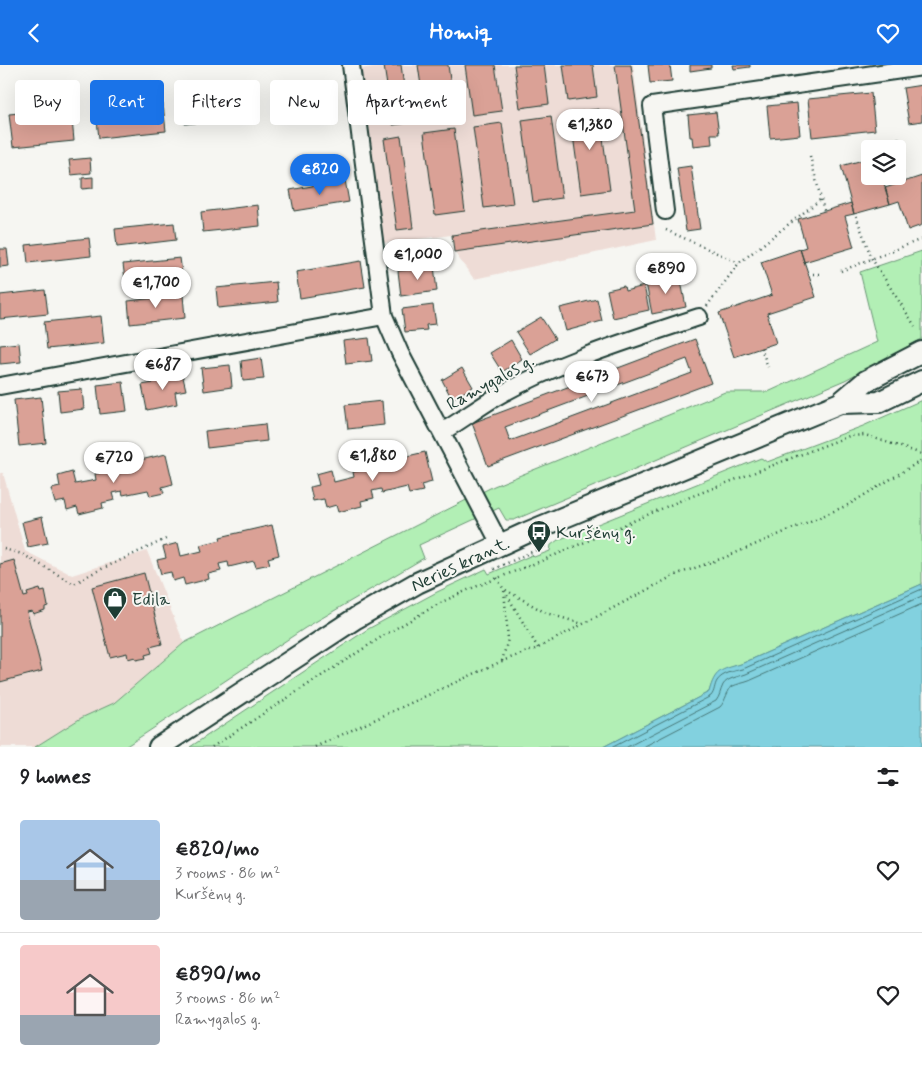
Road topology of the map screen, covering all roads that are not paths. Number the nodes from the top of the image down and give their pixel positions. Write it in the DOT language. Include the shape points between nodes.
graph roads {
  1 [pos="351,65"];
  2 [pos="922,67"];
  3 [pos="665,211"];
  4 [pos="384,316"];
  5 [pos="699,317"];
  6 [pos="922,351"];
  7 [pos="922,381"];
  8 [pos="0,386"];
  9 [pos="840,403"];
  10 [pos="442,432"];
  11 [pos="500,544"];
  12 [pos="159,747"];
  1 -- 4 [label="street"];
  2 -- 3 [label="street" via="652,106"];
  4 -- 8 [label="street"];
  4 -- 10 [label="street"];
  5 -- 10 [label="street, Ramygalos g." via="610,346 539,376 496,397"];
  6 -- 9 [label="main road, Neries krant." via="866,381"];
  7 -- 9 [label="main road, Neries krant." via="879,402"];
  9 -- 11 [label="main road, Neries krant."];
  10 -- 11 [label="street"];
  11 -- 12 [label="main road, Neries krant." via="417,583 356,618"];
}
